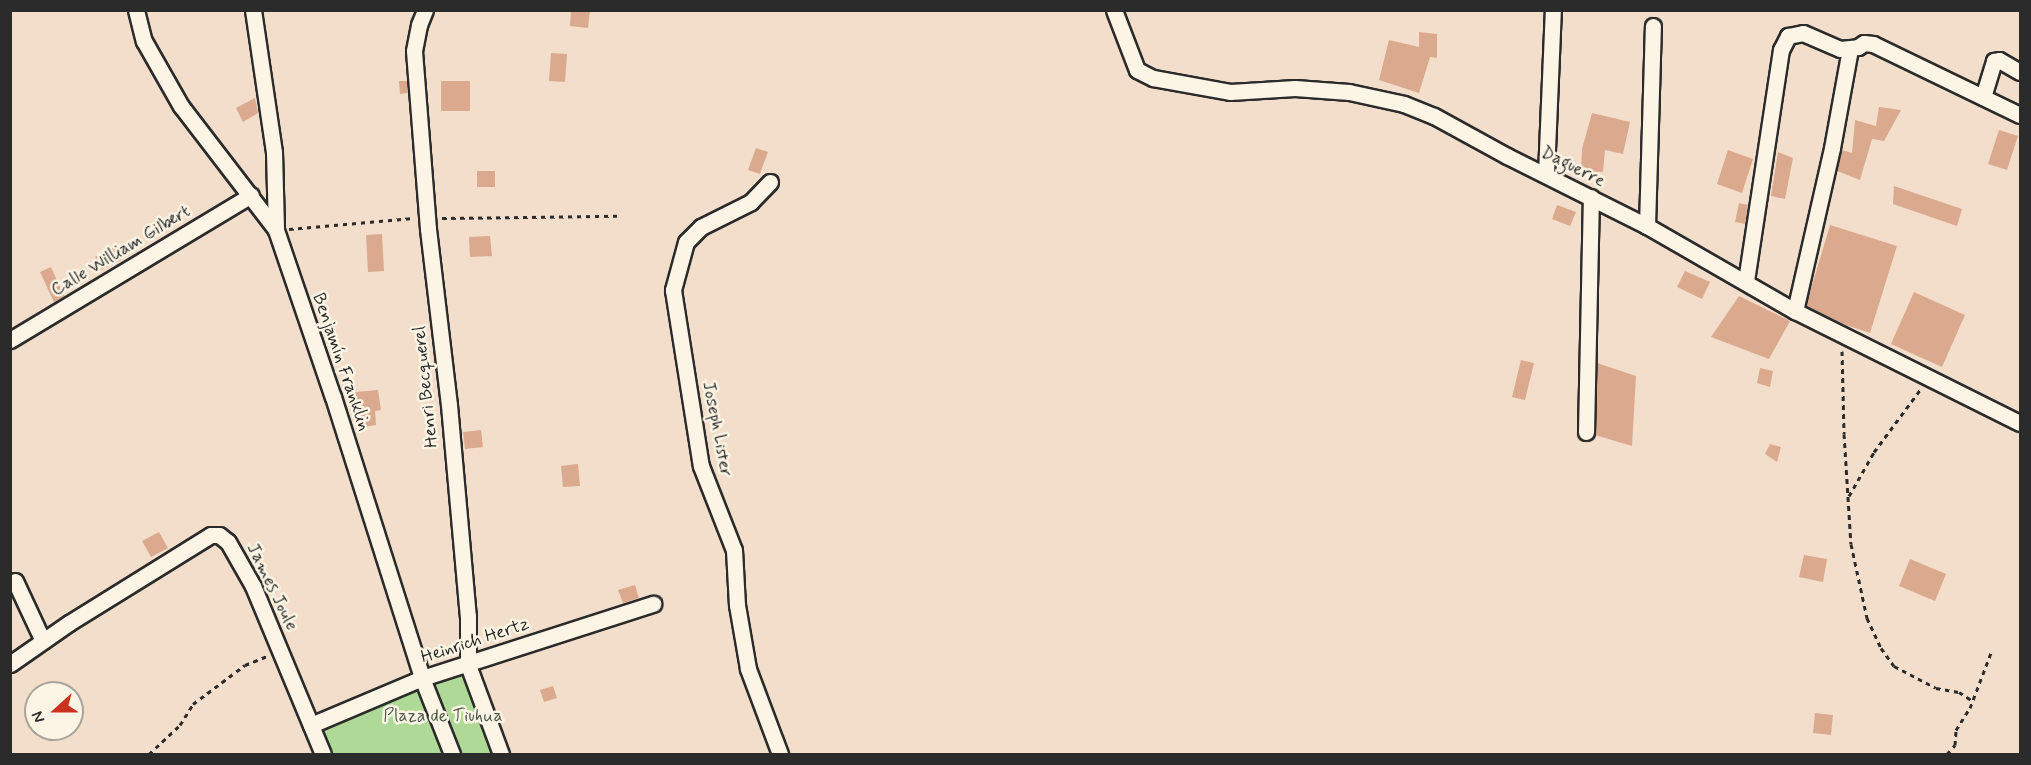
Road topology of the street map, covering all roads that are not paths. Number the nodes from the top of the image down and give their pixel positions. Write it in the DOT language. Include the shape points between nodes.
graph roads {
  1 [pos="136,10"];
  2 [pos="254,10"];
  3 [pos="425,10"];
  4 [pos="1114,10"];
  5 [pos="1553,10"];
  6 [pos="1653,26"];
  7 [pos="1850,49"];
  8 [pos="2020,72"];
  9 [pos="1983,97"];
  10 [pos="2020,115"];
  11 [pos="1546,174"];
  12 [pos="770,182"];
  13 [pos="251,195"];
  14 [pos="1592,197"];
  15 [pos="1647,226"];
  16 [pos="276,230"];
  17 [pos="1746,281"];
  18 [pos="1795,311"];
  19 [pos="10,340"];
  20 [pos="2020,423"];
  21 [pos="1586,432"];
  22 [pos="15,581"];
  23 [pos="653,604"];
  24 [pos="43,641"];
  25 [pos="10,664"];
  26 [pos="468,665"];
  27 [pos="422,678"];
  28 [pos="311,725"];
  29 [pos="323,754"];
  30 [pos="452,754"];
  31 [pos="501,754"];
  32 [pos="780,754"];
  1 -- 13 [label="street, Benjamín Franklin" via="144,41 181,106"];
  2 -- 16 [label="street" via="274,152"];
  3 -- 26 [label="street, Henri Becquerel" via="414,51 468,616"];
  4 -- 11 [label="street, Daguerre" via="1137,70 1154,78 1230,92 1295,88 1349,92 1404,104"];
  5 -- 11 [label="street"];
  6 -- 15 [label="street"];
  7 -- 9 [label="street" via="1873,44"];
  7 -- 17 [label="street" via="1840,49 1803,33 1788,36 1785,41"];
  7 -- 18 [label="street"];
  8 -- 9 [label="street" via="1994,61"];
  9 -- 10 [label="street"];
  11 -- 14 [label="street, Daguerre"];
  12 -- 32 [label="street, Joseph Lister" via="751,202 701,227 686,242 673,290 701,466 734,550 737,605 748,669"];
  13 -- 16 [label="street, Benjamín Franklin"];
  13 -- 19 [label="street, Calle William Gilbert"];
  14 -- 15 [label="street, Daguerre"];
  14 -- 21 [label="street"];
  15 -- 17 [label="street, Daguerre"];
  16 -- 27 [label="street, Benjamín Franklin"];
  17 -- 18 [label="street, Daguerre"];
  18 -- 20 [label="street, Daguerre"];
  22 -- 24 [label="street"];
  23 -- 26 [label="street, Heinrich Hertz"];
  24 -- 25 [label="street"];
  24 -- 28 [label="street, James Joule" via="211,535 219,535 228,542 254,585"];
  26 -- 27 [label="street, Heinrich Hertz"];
  26 -- 31 [label="street, Henri Becquerel"];
  27 -- 28 [label="street, Heinrich Hertz"];
  27 -- 30 [label="street, Benjamín Franklin"];
  28 -- 29 [label="street, James Joule"];
}
